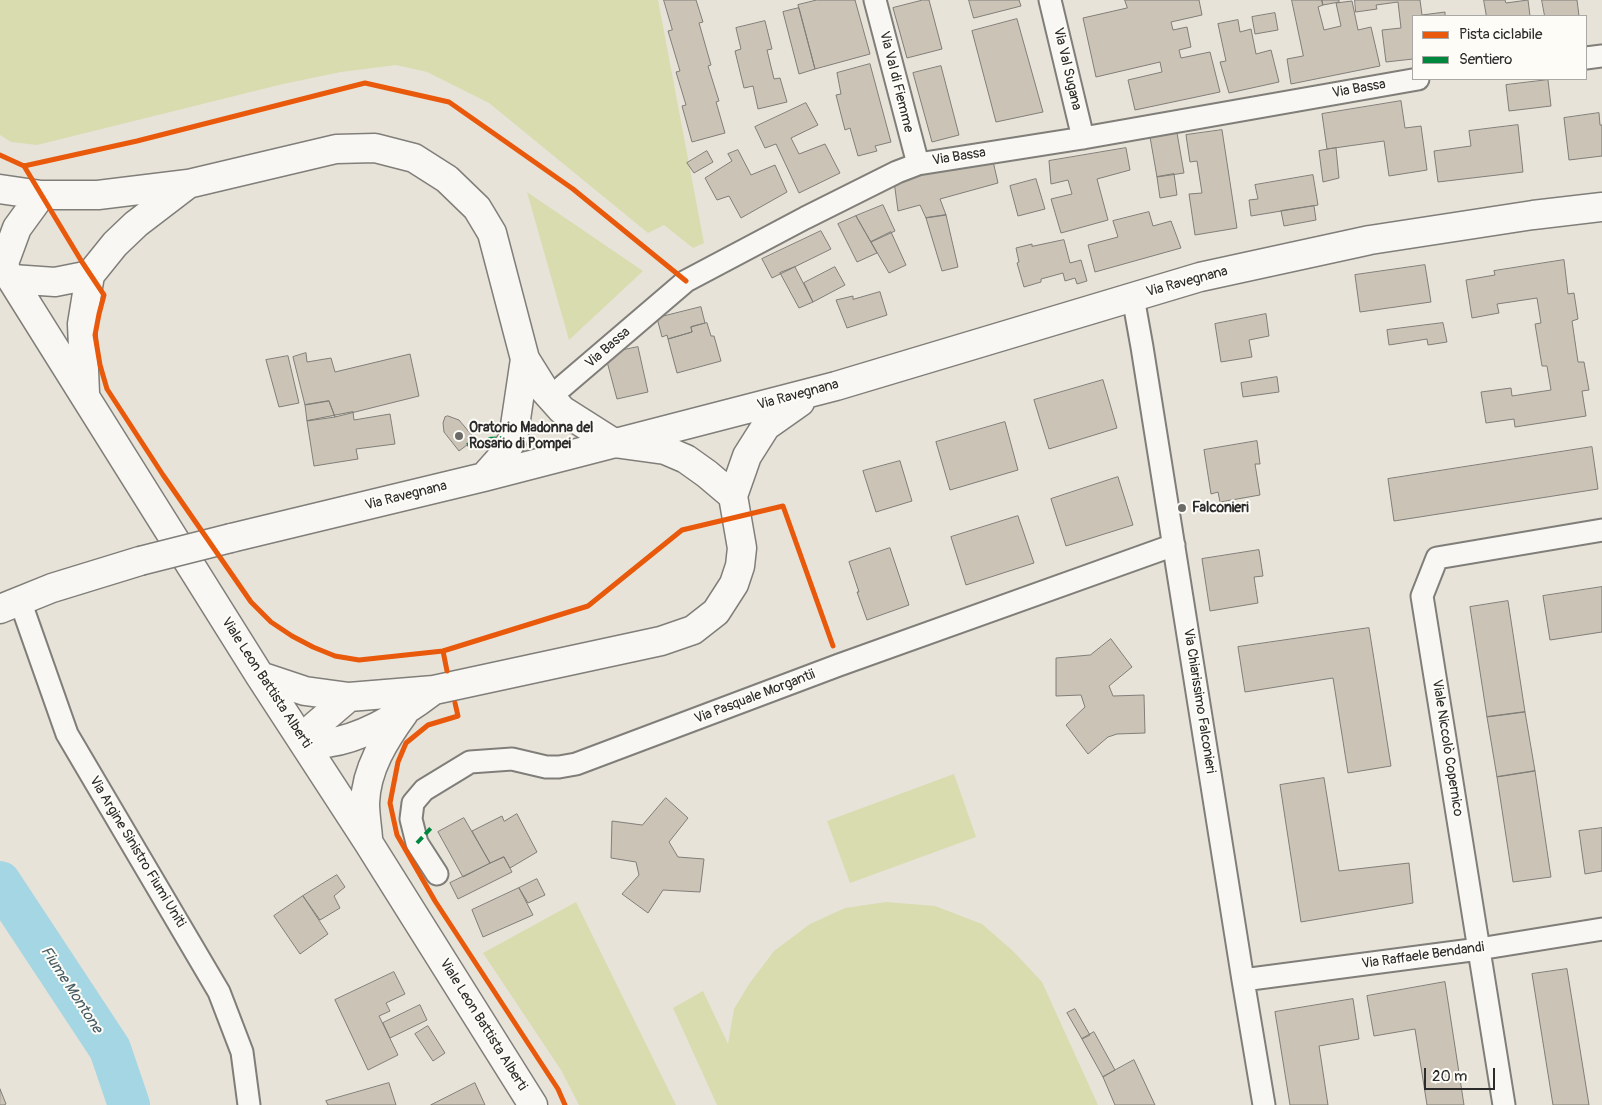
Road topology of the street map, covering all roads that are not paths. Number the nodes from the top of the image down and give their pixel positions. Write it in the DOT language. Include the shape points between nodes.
graph roads {
  1 [pos="876,0"];
  2 [pos="1050,0"];
  3 [pos="1602,56"];
  4 [pos="1587,58"];
  5 [pos="1412,80"];
  6 [pos="1083,138"];
  7 [pos="918,164"];
  8 [pos="188,184"];
  9 [pos="0,189"];
  10 [pos="41,195"];
  11 [pos="1602,207"];
  12 [pos="5,269"];
  13 [pos="90,275"];
  14 [pos="1132,297"];
  15 [pos="525,359"];
  16 [pos="836,386"];
  17 [pos="562,387"];
  18 [pos="85,394"];
  19 [pos="614,443"];
  20 [pos="484,477"];
  21 [pos="733,496"];
  22 [pos="1602,530"];
  23 [pos="1174,545"];
  24 [pos="8,605"];
  25 [pos="260,676"];
  26 [pos="434,690"];
  27 [pos="349,697"];
  28 [pos="405,712"];
  29 [pos="304,741"];
  30 [pos="368,842"];
  31 [pos="436,874"];
  32 [pos="1602,929"];
  33 [pos="1479,949"];
  34 [pos="1242,980"];
  35 [pos="249,1105"];
  36 [pos="533,1105"];
  37 [pos="1264,1105"];
  38 [pos="1504,1105"];
  1 -- 7 [label="street, Via Val di Fiemme"];
  2 -- 6 [label="street, Via Val Sugana"];
  3 -- 4 [label="street"];
  5 -- 6 [label="street, Via Bassa"];
  6 -- 7 [label="street, Via Bassa"];
  7 -- 17 [label="street, Via Bassa" via="805,218 686,281"];
  8 -- 10 [label="main road" via="98,195"];
  8 -- 13 [label="main road" via="136,224"];
  8 -- 15 [label="main road" via="336,150 375,148 414,158 446,179 477,208 492,233"];
  9 -- 10 [label="main road"];
  10 -- 12 [label="main road" via="17,228"];
  11 -- 14 [label="main road, Via Ravegnana" via="1370,240 1206,276"];
  12 -- 13 [label="main road" via="55,282"];
  12 -- 18 [label="main road, Viale Leon Battista Alberti"];
  13 -- 18 [label="main road" via="82,324"];
  14 -- 16 [label="main road, Via Ravegnana"];
  14 -- 23 [label="street, Via Chiarissimo Falconieri"];
  15 -- 19 [label="main road" via="545,391 562,410"];
  15 -- 20 [label="main road" via="513,438"];
  16 -- 19 [label="main road, Via Ravegnana"];
  16 -- 21 [label="main road" via="794,405 766,426 747,456"];
  18 -- 25 [label="main road, Viale Leon Battista Alberti"];
  19 -- 20 [label="main road, Via Ravegnana"];
  19 -- 21 [label="main road" via="665,450 686,459"];
  20 -- 24 [label="main road, Via Ravegnana, bridge" via="140,561 80,578"];
  21 -- 26 [label="main road" via="742,548 734,584 716,612 693,630 660,641"];
  22 -- 33 [label="street, Viale Niccolò Copernico" via="1437,558 1422,596"];
  23 -- 31 [label="street, Via Pasquale Morgantii" via="576,764 546,767 512,759 470,762 424,790 413,803 411,819 417,843"];
  23 -- 34 [label="street, Via Chiarissimo Falconieri"];
  24 -- 35 [label="street, Via Argine Sinistro Fiumi Uniti" via="24,612 67,734 219,992 242,1052"];
  25 -- 27 [label="main road" via="305,691"];
  25 -- 29 [label="main road, Viale Leon Battista Alberti"];
  26 -- 27 [label="main road"];
  26 -- 28 [label="main road"];
  27 -- 29 [label="main road" via="315,726"];
  28 -- 29 [label="main road" via="344,740 325,744"];
  28 -- 30 [label="main road" via="386,739 371,773 365,802"];
  29 -- 30 [label="main road, Viale Leon Battista Alberti"];
  30 -- 36 [label="main road, Viale Leon Battista Alberti"];
  32 -- 33 [label="street, Via Raffaele Bendandi"];
  33 -- 34 [label="street, Via Raffaele Bendandi"];
  33 -- 38 [label="street, Viale Niccolò Copernico"];
  34 -- 37 [label="street, Via Chiarissimo Falconieri"];
}
